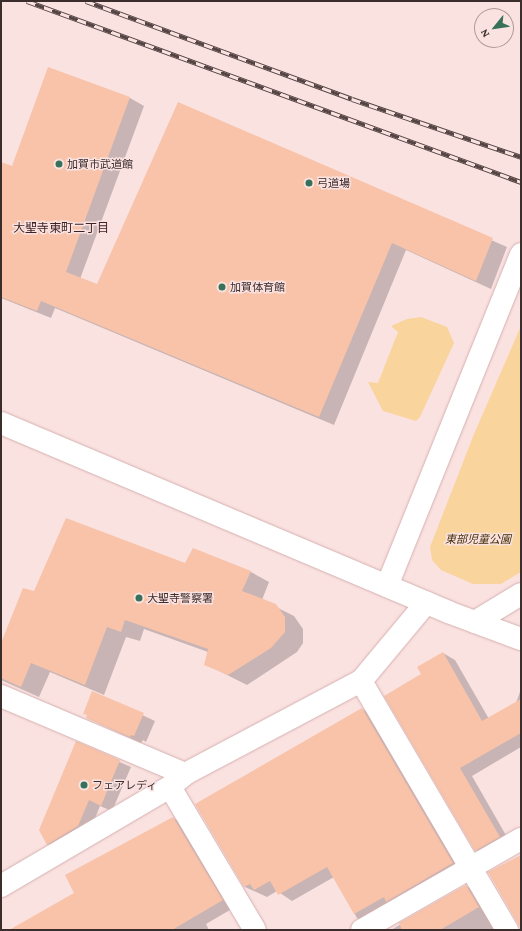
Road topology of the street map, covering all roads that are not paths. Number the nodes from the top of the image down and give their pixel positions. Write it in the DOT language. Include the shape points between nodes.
graph roads {
  1 [pos="521,254"];
  2 [pos="1,423"];
  3 [pos="387,586"];
  4 [pos="521,594"];
  5 [pos="426,603"];
  6 [pos="475,622"];
  7 [pos="521,639"];
  8 [pos="361,681"];
  9 [pos="1,696"];
  10 [pos="177,780"];
  11 [pos="521,839"];
  12 [pos="470,868"];
  13 [pos="6,878"];
  14 [pos="255,930"];
  15 [pos="362,930"];
  16 [pos="507,930"];
  1 -- 3 [label="street"];
  2 -- 3 [label="street"];
  3 -- 5 [label="street"];
  4 -- 6 [label="street"];
  5 -- 6 [label="street"];
  5 -- 8 [label="street"];
  6 -- 7 [label="street"];
  8 -- 10 [label="street"];
  8 -- 12 [label="street"];
  9 -- 10 [label="street"];
  10 -- 13 [label="street"];
  10 -- 14 [label="street"];
  11 -- 12 [label="street"];
  12 -- 15 [label="street"];
  12 -- 16 [label="street"];
}
